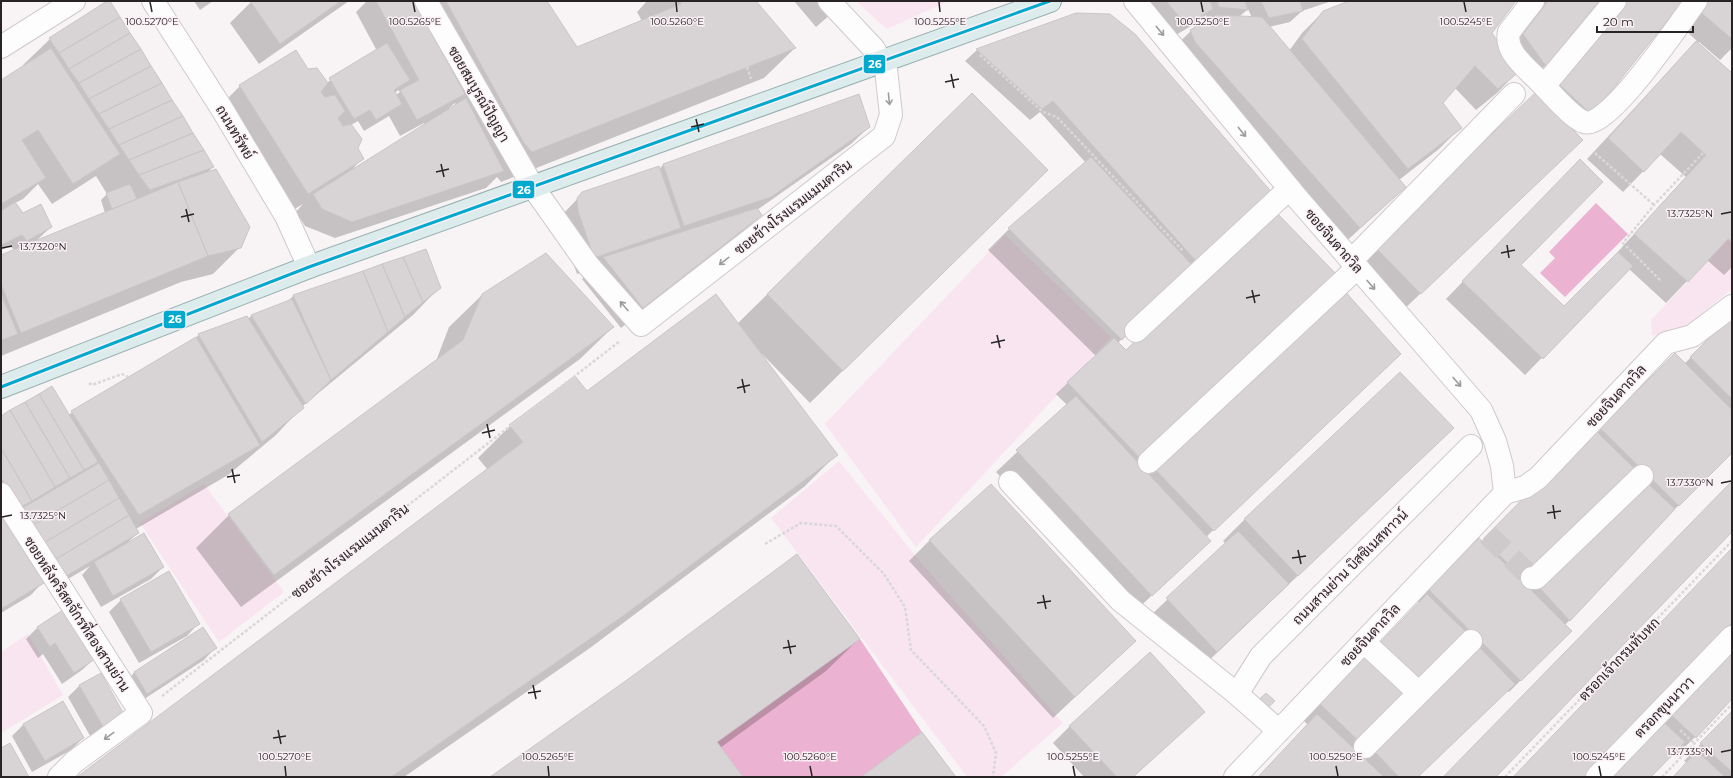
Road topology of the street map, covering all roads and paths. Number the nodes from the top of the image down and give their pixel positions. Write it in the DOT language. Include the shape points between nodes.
graph roads {
  1 [pos="74,1"];
  2 [pos="154,1"];
  3 [pos="426,1"];
  4 [pos="829,1"];
  5 [pos="1050,1"];
  6 [pos="1135,1"];
  7 [pos="1533,1"];
  8 [pos="1615,1"];
  9 [pos="1696,1"];
  10 [pos="1,47"];
  11 [pos="974,50"];
  12 [pos="882,60"];
  13 [pos="1544,86"];
  14 [pos="1514,94"];
  15 [pos="1595,153"];
  16 [pos="1703,153"];
  17 [pos="533,187"];
  18 [pos="1289,188"];
  19 [pos="1654,205"];
  20 [pos="1354,264"];
  21 [pos="309,267"];
  22 [pos="1201,270"];
  23 [pos="1660,280"];
  24 [pos="1732,306"];
  25 [pos="641,325"];
  26 [pos="1136,330"];
  27 [pos="1,387"];
  28 [pos="1471,446"];
  29 [pos="1149,462"];
  30 [pos="1642,476"];
  31 [pos="1010,482"];
  32 [pos="1505,493"];
  33 [pos="1,494"];
  34 [pos="1732,541"];
  35 [pos="765,544"];
  36 [pos="1532,578"];
  37 [pos="1732,636"];
  38 [pos="1471,641"];
  39 [pos="1364,642"];
  40 [pos="1419,693"];
  41 [pos="1237,694"];
  42 [pos="1732,704"];
  43 [pos="141,713"];
  44 [pos="1279,731"];
  45 [pos="1365,747"];
  46 [pos="60,777"];
  47 [pos="993,777"];
  48 [pos="1235,777"];
  49 [pos="1505,777"];
  50 [pos="1597,777"];
  51 [pos="1662,777"];
  1 -- 10 [label="street"];
  2 -- 21 [label="street, ถนนทรัพย์" via="282,210"];
  3 -- 17 [label="street, ซอยสมบูรณ์ปัญญา"];
  4 -- 12 [label="street"];
  5 -- 12 [label="main road"];
  6 -- 18 [label="street, ซอยจินดาถวิล, one-way"];
  7 -- 13 [label="street" via="1510,32 1509,46 1513,54"];
  8 -- 13 [label="street"];
  9 -- 13 [label="street" via="1630,90 1602,118 1584,123"];
  11 -- 22 [label="path" via="1043,112 1057,117"];
  12 -- 17 [label="main road"];
  12 -- 25 [label="street, ซอยข้างโรงแรมแมนดาริน, one-way" via="891,115 884,136"];
  14 -- 20 [label="street"];
  15 -- 19 [label="path"];
  16 -- 19 [label="path"];
  17 -- 21 [label="main road"];
  25 -- 17 [label="street, one-way" via="588,265"];
  18 -- 20 [label="street, ซอยจินดาถวิล"];
  18 -- 22 [label="street"];
  19 -- 23 [label="path" via="1624,243"];
  20 -- 29 [label="street"];
  20 -- 32 [label="street, ซอยจินดาถวิล, one-way" via="1481,410 1496,441"];
  21 -- 27 [label="main road"];
  22 -- 26 [label="street"];
  24 -- 32 [label="street, ซอยจินดาถวิล" via="1692,336 1666,343 1538,478 1525,487"];
  25 -- 43 [label="path, ซอยข้างโรงแรมแมนดาริน"];
  28 -- 41 [label="street, ถนนสามย่าน บิสซิเนสทาวน์" via="1262,656"];
  30 -- 36 [label="street" via="1536,578"];
  31 -- 41 [label="street" via="1121,601"];
  32 -- 39 [label="street, ซอยจินดาถวิล" via="1481,529"];
  33 -- 43 [label="street, ซอยหลังคริสตจักรที่สองสามย่าน"];
  34 -- 49 [label="path, ตรอกเจ้ากรมทับหก"];
  35 -- 47 [label="path" via="801,523 836,526 884,574 905,607 911,650 984,726 996,753"];
  37 -- 50 [label="street, ตรอกขุนนาวา"];
  38 -- 40 [label="street"];
  39 -- 40 [label="street"];
  39 -- 44 [label="street, ซอยจินดาถวิล"];
  40 -- 45 [label="street"];
  41 -- 44 [label="street"];
  42 -- 51 [label="path"];
  43 -- 46 [label="street, one-way" via="74,762"];
  44 -- 48 [label="street, ซอยจินดาถวิล"];
}
